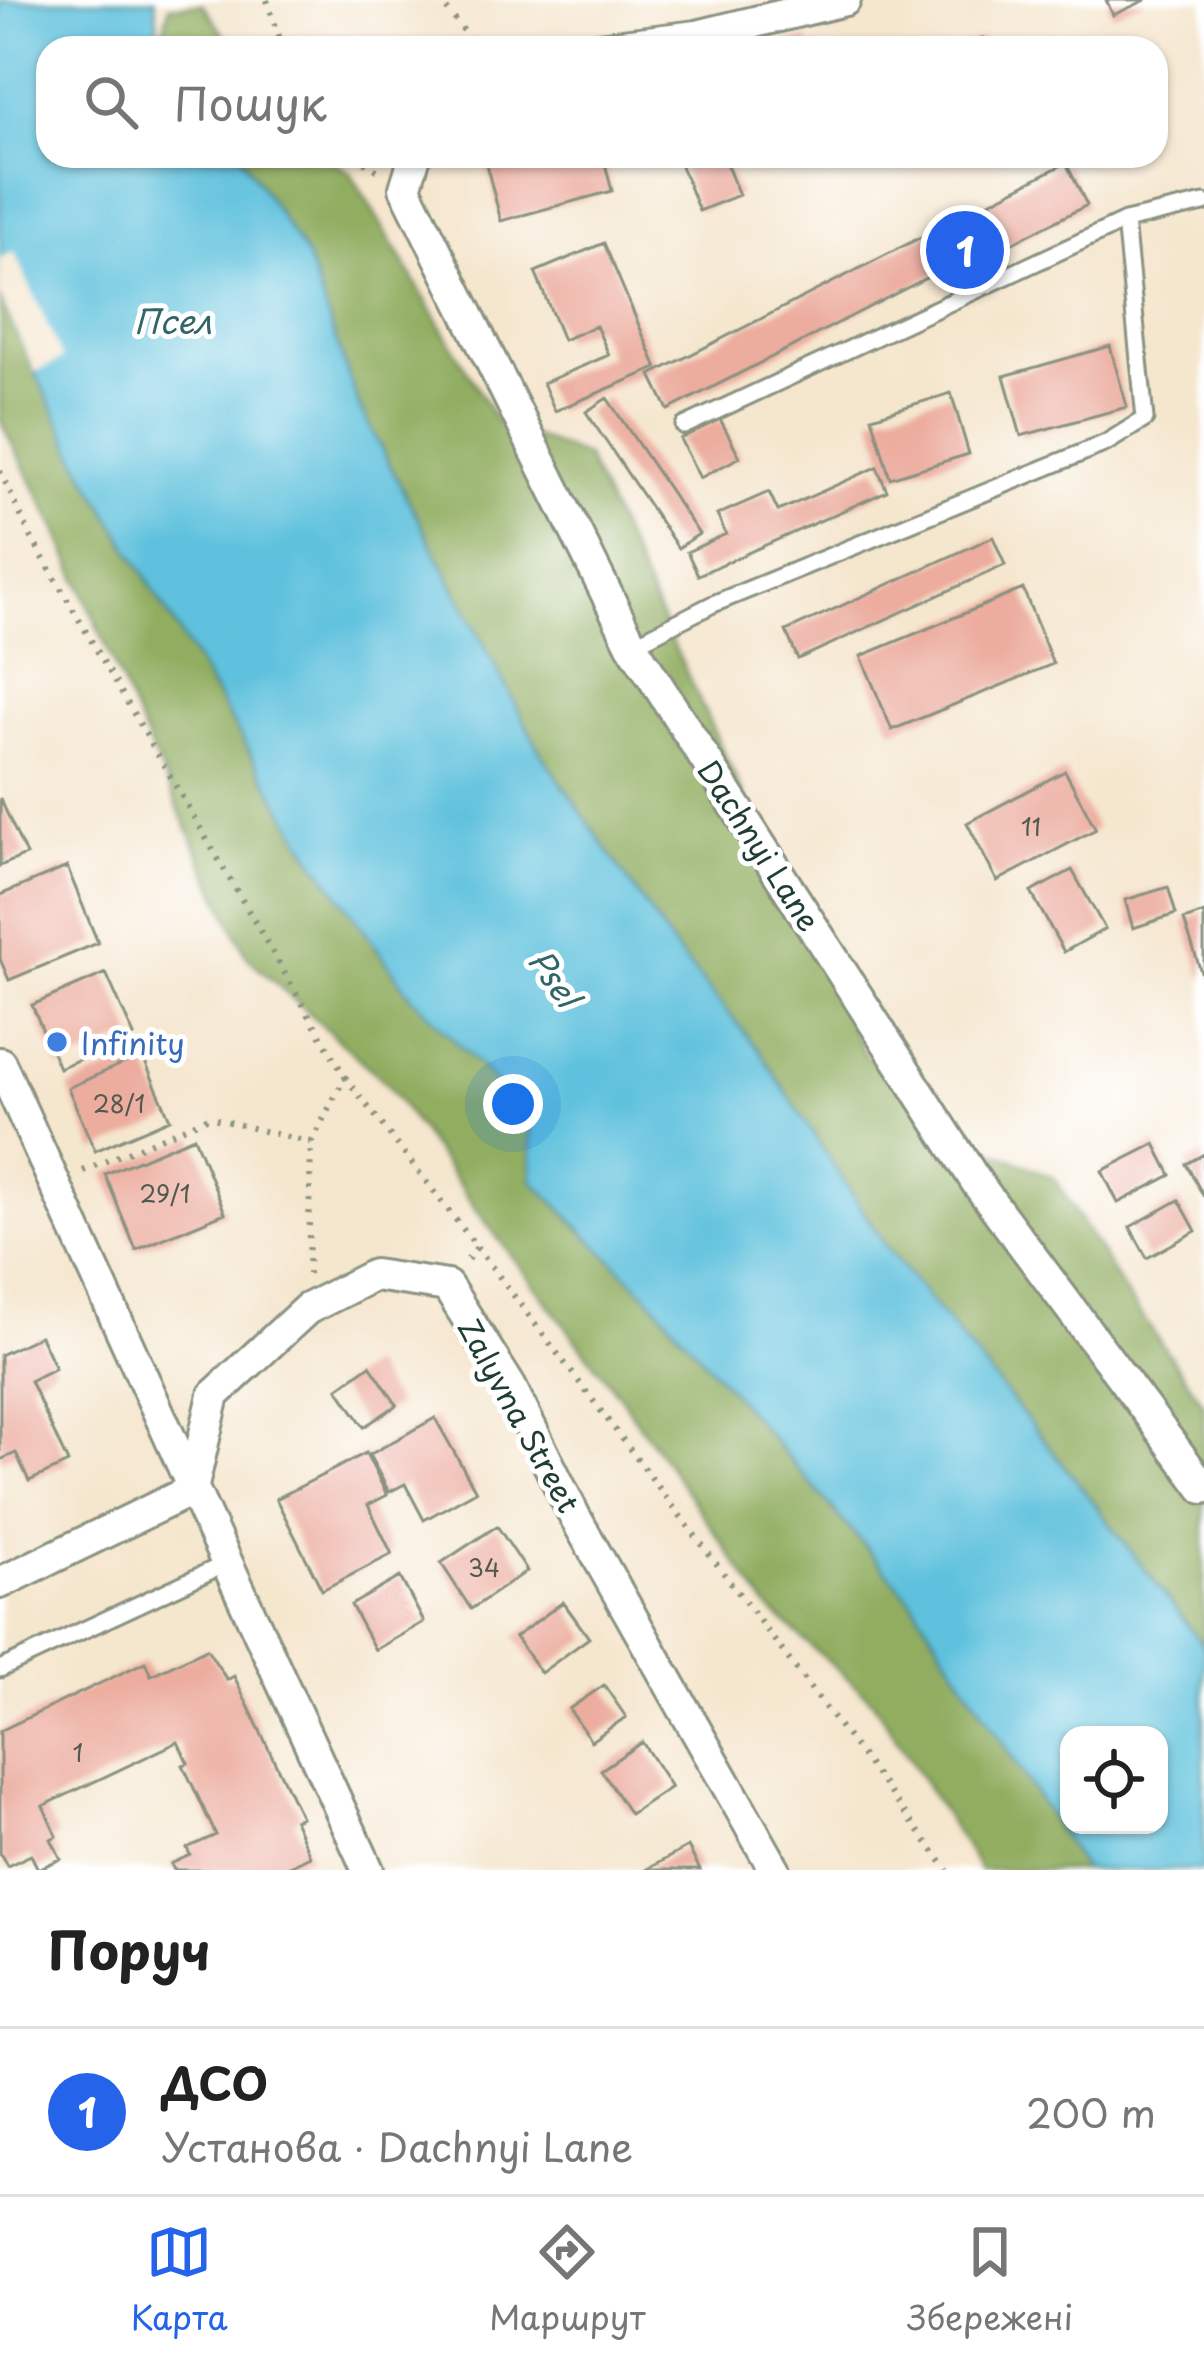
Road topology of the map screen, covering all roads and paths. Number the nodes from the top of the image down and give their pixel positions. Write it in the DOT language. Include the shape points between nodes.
graph roads {
  1 [pos="267,0"];
  2 [pos="439,0"];
  3 [pos="845,0"];
  4 [pos="279,36"];
  5 [pos="468,36"];
  6 [pos="697,36"];
  7 [pos="411,168"];
  8 [pos="1204,203"];
  9 [pos="1126,221"];
  10 [pos="684,426"];
  11 [pos="0,471"];
  12 [pos="632,645"];
  13 [pos="0,1063"];
  14 [pos="345,1077"];
  15 [pos="311,1143"];
  16 [pos="102,1162"];
  17 [pos="477,1247"];
  18 [pos="447,1286"];
  19 [pos="307,1310"];
  20 [pos="1204,1488"];
  21 [pos="192,1490"];
  22 [pos="225,1564"];
  23 [pos="0,1582"];
  24 [pos="0,1669"];
  25 [pos="368,1870"];
  26 [pos="775,1870"];
  27 [pos="948,1870"];
  1 -- 4 [label="path"];
  2 -- 5 [label="path"];
  3 -- 6 [label="street"];
  7 -- 12 [label="street, Dachnyi Lane" via="405,188"];
  8 -- 9 [label="lane"];
  9 -- 10 [label="lane"];
  9 -- 12 [label="lane" via="1145,419"];
  11 -- 14 [label="path"];
  12 -- 20 [label="street, Dachnyi Lane" via="977,1183"];
  13 -- 21 [label="street"];
  14 -- 15 [label="path"];
  14 -- 17 [label="path"];
  15 -- 16 [label="path" via="209,1117"];
  15 -- 19 [label="path"];
  17 -- 18 [label="path"];
  17 -- 27 [label="path"];
  18 -- 19 [label="street, Zalyvna Street" via="374,1275"];
  18 -- 26 [label="street, Zalyvna Street"];
  19 -- 21 [label="street, Zalyvna Street" via="214,1395"];
  21 -- 22 [label="street"];
  21 -- 23 [label="street"];
  22 -- 24 [label="lane"];
  22 -- 25 [label="street"];
}
